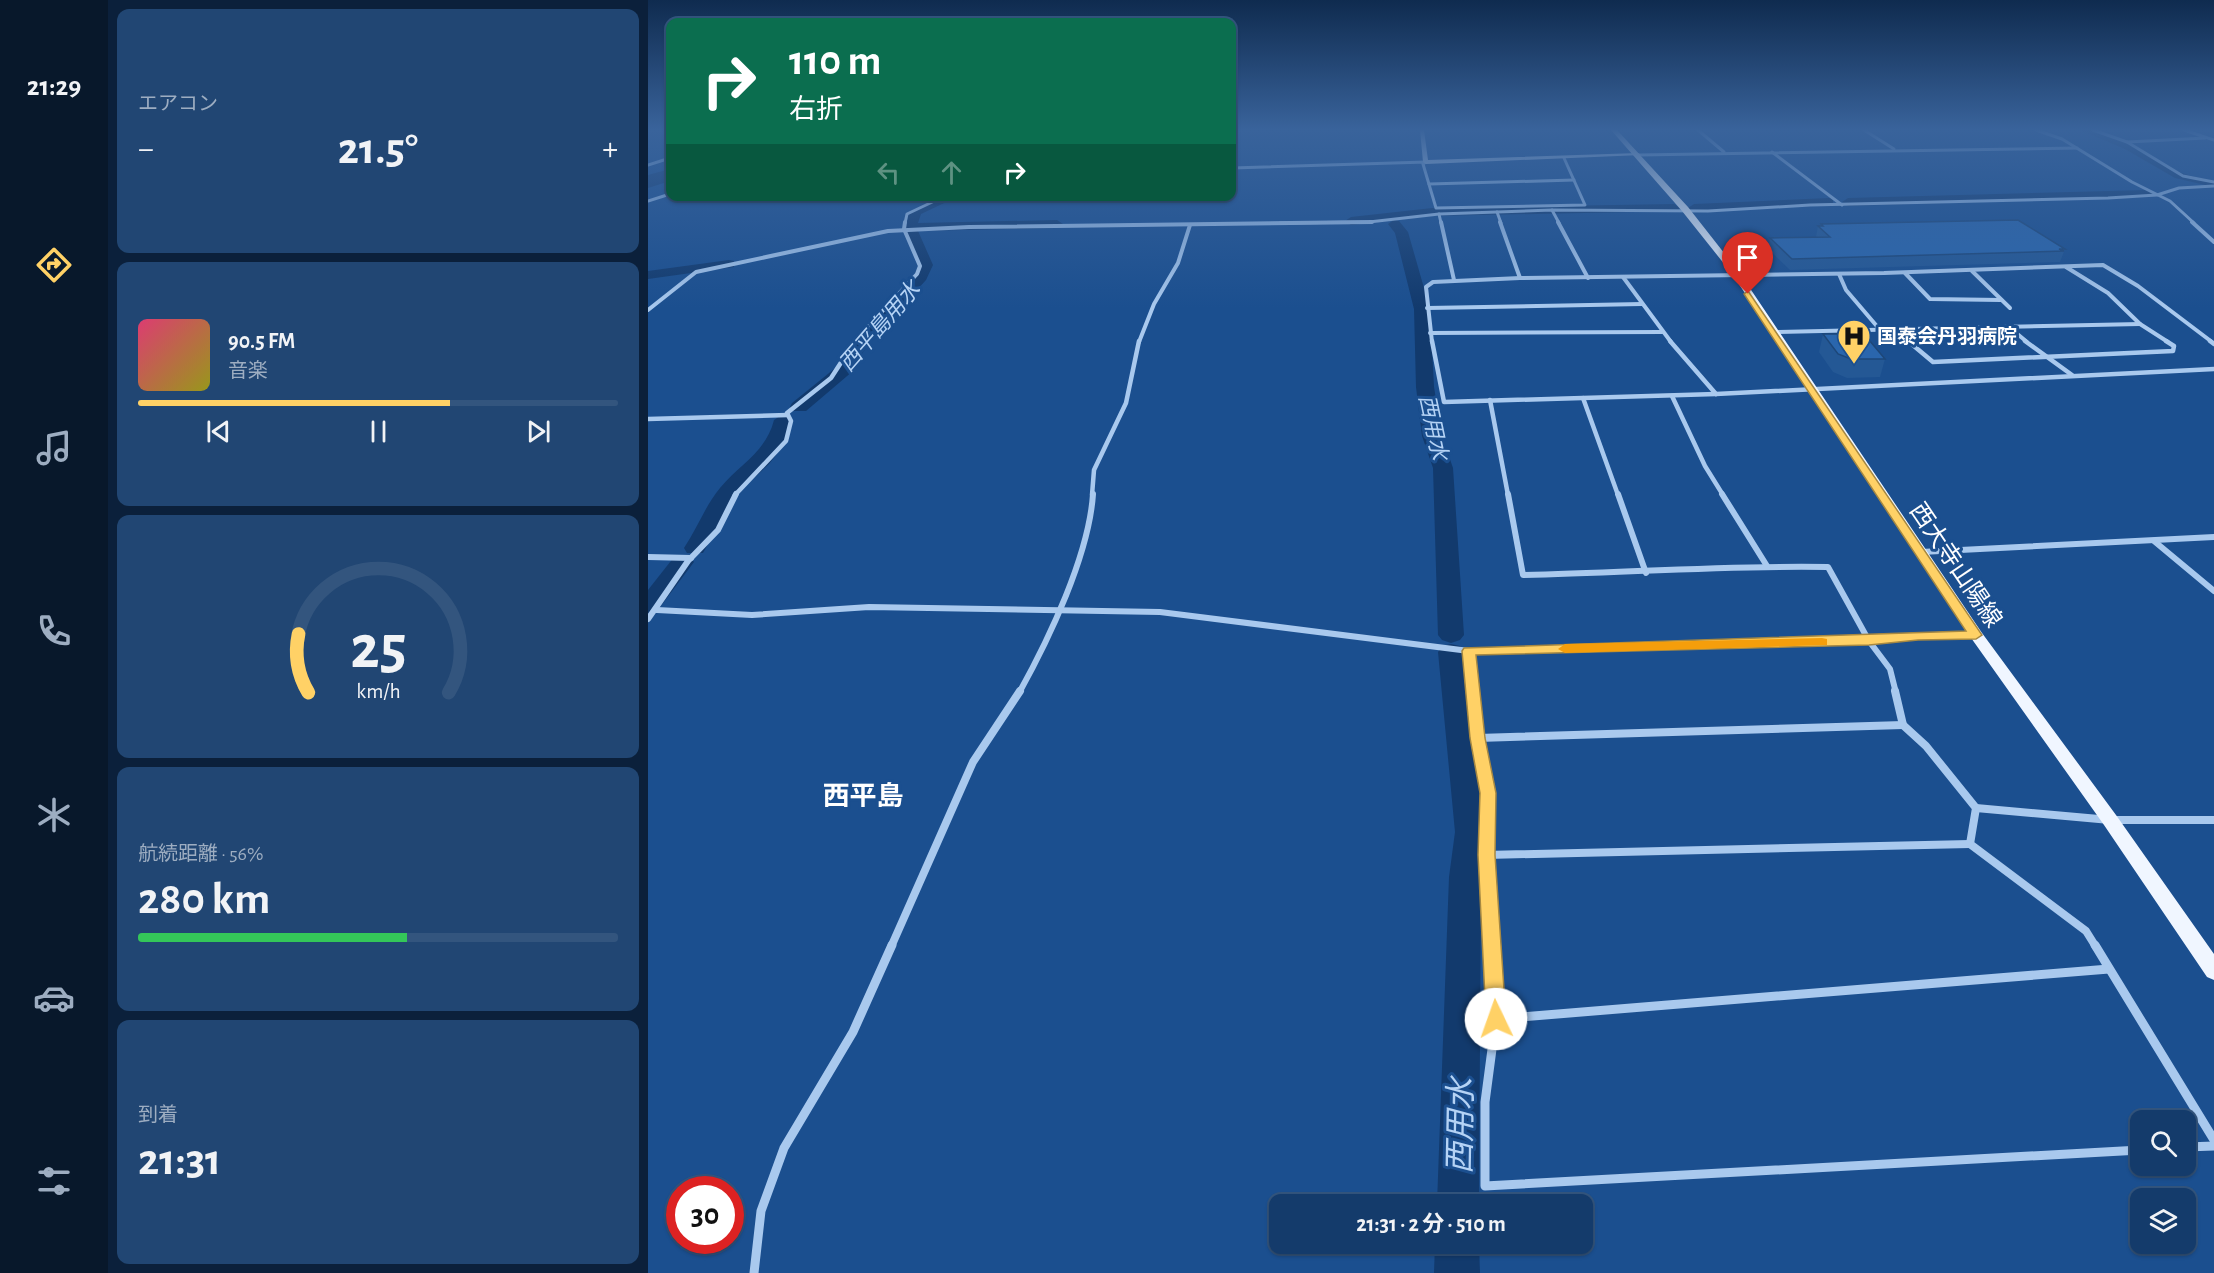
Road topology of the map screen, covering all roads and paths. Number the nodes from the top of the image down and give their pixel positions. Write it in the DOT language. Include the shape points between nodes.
graph roads {
  1 [pos="1431,189"];
  2 [pos="1578,189"];
  3 [pos="1668,189"];
  4 [pos="1821,189"];
  5 [pos="2147,189"];
  6 [pos="2176,189"];
  7 [pos="666,195"];
  8 [pos="2157,195"];
  9 [pos="648,201"];
  10 [pos="934,201"];
  11 [pos="1842,205"];
  12 [pos="1685,209"];
  13 [pos="1552,210"];
  14 [pos="1497,212"];
  15 [pos="1439,214"];
  16 [pos="1190,225"];
  17 [pos="904,230"];
  18 [pos="2214,242"];
  19 [pos="2066,267"];
  20 [pos="1972,271"];
  21 [pos="1905,273"];
  22 [pos="1736,274"];
  23 [pos="1839,274"];
  24 [pos="1520,278"];
  25 [pos="1588,278"];
  26 [pos="1623,278"];
  27 [pos="1454,280"];
  28 [pos="2001,300"];
  29 [pos="1642,304"];
  30 [pos="1427,308"];
  31 [pos="2010,308"];
  32 [pos="648,310"];
  33 [pos="2140,324"];
  34 [pos="2009,327"];
  35 [pos="1895,330"];
  36 [pos="1881,331"];
  37 [pos="1662,332"];
  38 [pos="1774,332"];
  39 [pos="1430,333"];
  40 [pos="2214,344"];
  41 [pos="2044,357"];
  42 [pos="2214,369"];
  43 [pos="2073,376"];
  44 [pos="1812,389"];
  45 [pos="1716,394"];
  46 [pos="1672,396"];
  47 [pos="1583,398"];
  48 [pos="1490,400"];
  49 [pos="788,414"];
  50 [pos="648,419"];
  51 [pos="2214,537"];
  52 [pos="2153,541"];
  53 [pos="1921,552"];
  54 [pos="648,556"];
  55 [pos="692,558"];
  56 [pos="1767,566"];
  57 [pos="1646,573"];
  58 [pos="2214,591"];
  59 [pos="1060,609"];
  60 [pos="657,610"];
  61 [pos="648,619"];
  62 [pos="1976,635"];
  63 [pos="1869,641"];
  64 [pos="1469,651"];
  65 [pos="1903,725"];
  66 [pos="1478,738"];
  67 [pos="1976,808"];
  68 [pos="2110,820"];
  69 [pos="2214,820"];
  70 [pos="1970,844"];
  71 [pos="1486,855"];
  72 [pos="2109,969"];
  73 [pos="2214,971"];
  74 [pos="1496,1019"];
  75 [pos="2214,1140"];
  76 [pos="2214,1146"];
  77 [pos="2196,1147"];
  78 [pos="2130,1151"];
  79 [pos="754,1273"];
  1 -- 2 [label="street" via="1436,208 1585,205"];
  3 -- 12 [label="main road, 西大寺山陽線"];
  4 -- 11 [label="street"];
  5 -- 8 [label="street"];
  6 -- 8 [label="street"];
  7 -- 9 [label="street"];
  8 -- 11 [label="street"];
  8 -- 18 [label="street" via="2177,207"];
  10 -- 17 [label="street" via="907,214"];
  11 -- 12 [label="street"];
  12 -- 13 [label="street"];
  12 -- 22 [label="main road, 西大寺山陽線"];
  13 -- 14 [label="street"];
  13 -- 25 [label="street"];
  14 -- 15 [label="street"];
  14 -- 24 [label="street"];
  15 -- 16 [label="street" via="1369,222"];
  15 -- 27 [label="street"];
  16 -- 17 [label="street"];
  16 -- 59 [label="street" via="1179,263 1141,333 1125,403 1094,470 1091,520"];
  17 -- 32 [label="street" via="696,272"];
  17 -- 49 [label="street" via="920,266 917,274 859,335 831,378"];
  19 -- 20 [label="street"];
  19 -- 33 [label="street" via="2108,292"];
  19 -- 40 [label="street" via="2103,265 2138,286"];
  20 -- 21 [label="street"];
  20 -- 28 [label="street"];
  21 -- 23 [label="street"];
  21 -- 28 [label="street" via="1930,299"];
  22 -- 23 [label="street"];
  22 -- 26 [label="street"];
  22 -- 38 [label="main road, 西大寺山陽線"];
  23 -- 36 [label="street" via="1846,290"];
  24 -- 25 [label="street"];
  24 -- 27 [label="street"];
  25 -- 26 [label="street"];
  26 -- 29 [label="street"];
  27 -- 30 [label="street" via="1432,282 1426,287"];
  28 -- 31 [label="street"];
  29 -- 30 [label="street"];
  29 -- 37 [label="street"];
  30 -- 39 [label="street"];
  33 -- 34 [label="street"];
  33 -- 41 [label="street" via="2165,338 2174,346 2173,351"];
  34 -- 35 [label="street"];
  34 -- 41 [label="street"];
  35 -- 36 [label="street"];
  35 -- 41 [label="street" via="1934,362"];
  36 -- 38 [label="street"];
  37 -- 39 [label="street"];
  37 -- 45 [label="street"];
  38 -- 44 [label="main road, 西大寺山陽線"];
  39 -- 48 [label="street" via="1444,402"];
  41 -- 43 [label="street"];
  42 -- 43 [label="street"];
  43 -- 44 [label="street"];
  44 -- 45 [label="street"];
  44 -- 53 [label="main road, 西大寺山陽線"];
  45 -- 46 [label="street"];
  46 -- 47 [label="street"];
  46 -- 56 [label="street" via="1705,466"];
  47 -- 48 [label="street"];
  47 -- 57 [label="street"];
  48 -- 57 [label="street" via="1523,575"];
  49 -- 50 [label="street"];
  49 -- 55 [label="street" via="791,421 786,441 741,486 718,530"];
  51 -- 52 [label="street"];
  52 -- 53 [label="street"];
  52 -- 58 [label="street"];
  53 -- 62 [label="main road, 西大寺山陽線"];
  54 -- 55 [label="street"];
  55 -- 60 [label="street"];
  56 -- 57 [label="street"];
  56 -- 63 [label="street" via="1828,567"];
  59 -- 60 [label="street" via="869,607 752,615"];
  59 -- 64 [label="street" via="1160,612"];
  59 -- 79 [label="street" via="1020,691 973,762 853,1032 784,1148 761,1211"];
  60 -- 61 [label="street"];
  62 -- 63 [label="street"];
  62 -- 68 [label="main road, 西大寺山陽線"];
  63 -- 64 [label="street"];
  63 -- 65 [label="street" via="1890,669"];
  64 -- 66 [label="street"];
  65 -- 66 [label="street"];
  65 -- 67 [label="street" via="1926,746"];
  66 -- 71 [label="street" via="1488,793"];
  67 -- 68 [label="street"];
  67 -- 70 [label="street"];
  68 -- 69 [label="street"];
  68 -- 73 [label="main road, 西大寺山陽線"];
  70 -- 71 [label="street"];
  70 -- 72 [label="street" via="2086,931"];
  71 -- 74 [label="street"];
  72 -- 74 [label="street"];
  72 -- 75 [label="street"];
  74 -- 78 [label="street" via="1485,1102 1485,1186"];
  76 -- 77 [label="street"];
}
